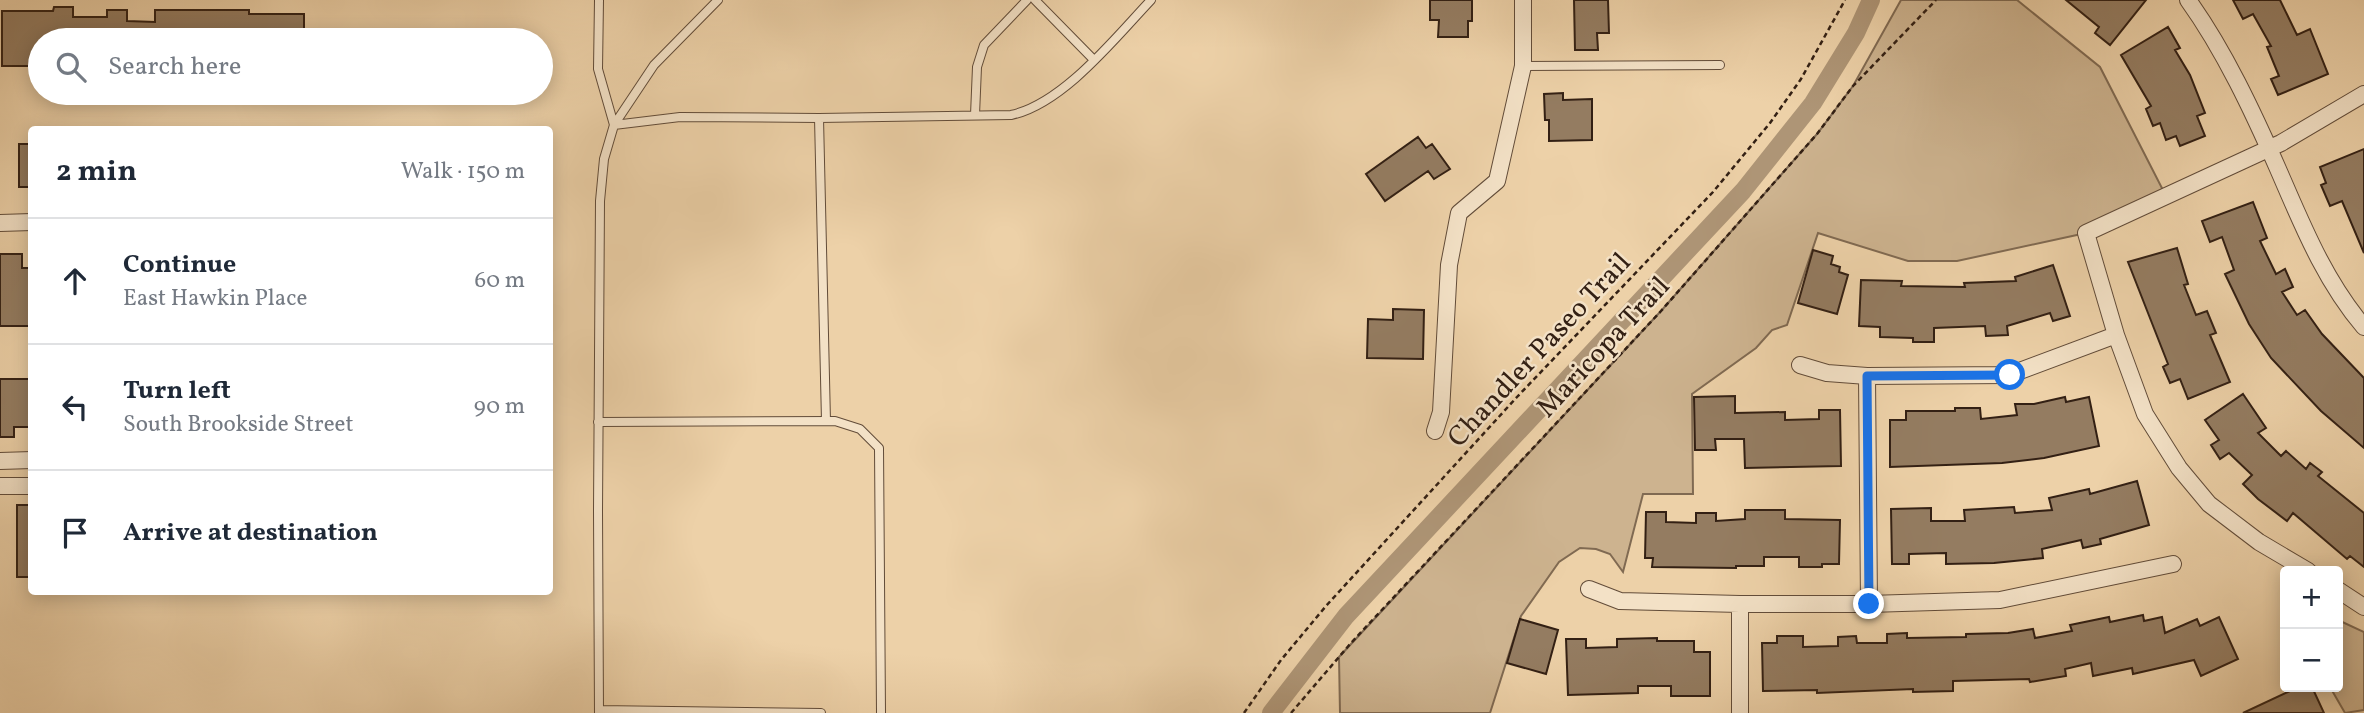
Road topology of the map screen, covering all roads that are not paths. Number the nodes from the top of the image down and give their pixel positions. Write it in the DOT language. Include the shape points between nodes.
graph roads {
  1 [pos="599,0"];
  2 [pos="719,0"];
  3 [pos="1027,0"];
  4 [pos="1035,0"];
  5 [pos="1151,0"];
  6 [pos="1524,0"];
  7 [pos="2188,0"];
  8 [pos="1093,59"];
  9 [pos="1720,65"];
  10 [pos="1523,66"];
  11 [pos="2364,94"];
  12 [pos="975,115"];
  13 [pos="819,118"];
  14 [pos="614,125"];
  15 [pos="2269,148"];
  16 [pos="28,222"];
  17 [pos="0,223"];
  18 [pos="2364,327"];
  19 [pos="2116,335"];
  20 [pos="1800,365"];
  21 [pos="1867,376"];
  22 [pos="826,421"];
  23 [pos="598,422"];
  24 [pos="1435,431"];
  25 [pos="28,460"];
  26 [pos="0,461"];
  27 [pos="0,486"];
  28 [pos="28,486"];
  29 [pos="2173,564"];
  30 [pos="2300,566"];
  31 [pos="1589,589"];
  32 [pos="2343,593"];
  33 [pos="1740,604"];
  34 [pos="1869,604"];
  35 [pos="2364,607"];
  36 [pos="599,711"];
  37 [pos="821,713"];
  38 [pos="881,713"];
  39 [pos="1740,713"];
  1 -- 14 [label="lane" via="598,69"];
  2 -- 14 [label="lane" via="654,65"];
  3 -- 12 [label="lane" via="984,45 977,67"];
  4 -- 8 [label="lane"];
  5 -- 8 [label="lane"];
  6 -- 10 [label="street"];
  7 -- 15 [label="street" via="2207,27"];
  8 -- 12 [label="lane" via="1066,87 1028,111"];
  9 -- 10 [label="lane"];
  10 -- 24 [label="street" via="1497,181 1459,213 1448,265 1441,412"];
  11 -- 15 [label="street"];
  12 -- 13 [label="lane"];
  13 -- 14 [label="lane" via="680,117"];
  13 -- 22 [label="lane"];
  14 -- 23 [label="lane" via="604,159 600,201"];
  15 -- 18 [label="street" via="2320,263"];
  15 -- 19 [label="street" via="2086,233"];
  16 -- 17 [label="street"];
  19 -- 21 [label="street" via="2010,375"];
  19 -- 30 [label="street" via="2145,414 2179,468 2209,504"];
  20 -- 21 [label="street" via="1827,373"];
  21 -- 34 [label="street"];
  22 -- 23 [label="lane"];
  22 -- 38 [label="lane" via="860,429 879,448"];
  23 -- 36 [label="lane"];
  25 -- 26 [label="street"];
  27 -- 28 [label="street"];
  29 -- 34 [label="street" via="2000,600"];
  31 -- 33 [label="street" via="1620,601"];
  32 -- 35 [label="street"];
  33 -- 34 [label="street"];
  33 -- 39 [label="street"];
  36 -- 37 [label="lane"];
}
